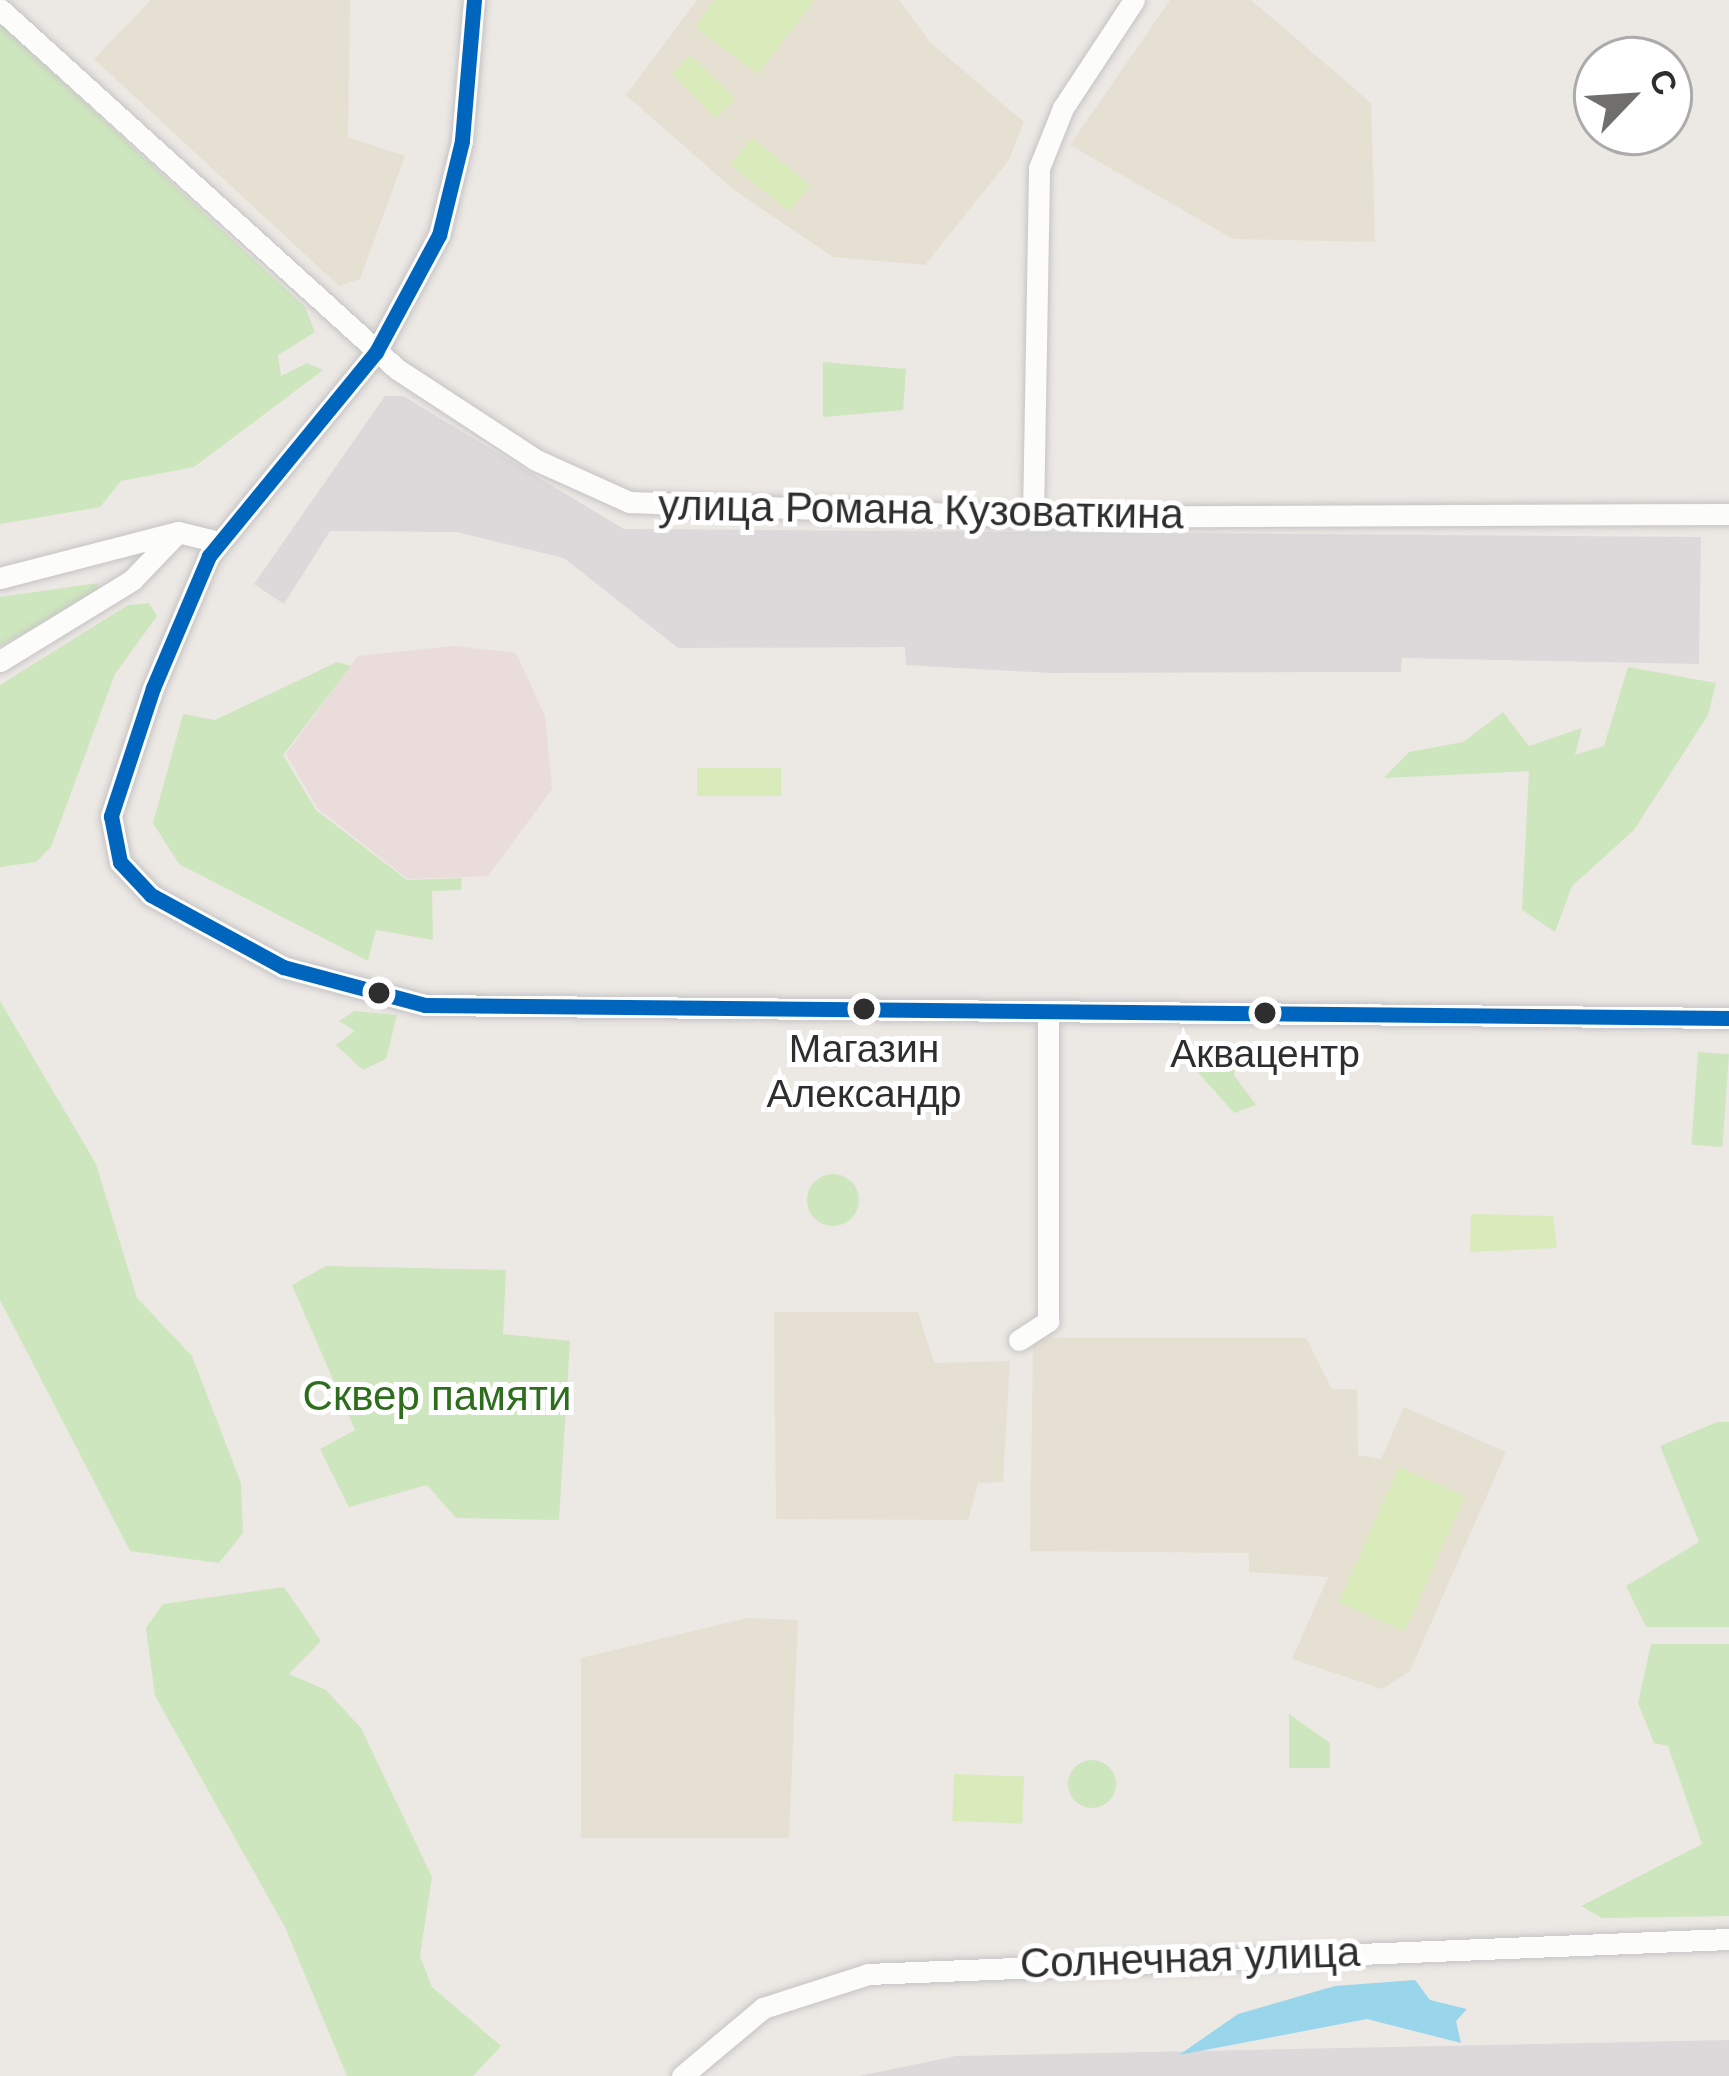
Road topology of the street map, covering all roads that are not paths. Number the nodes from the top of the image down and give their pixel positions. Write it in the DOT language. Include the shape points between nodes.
graph roads {
  1 [pos="474,0"];
  2 [pos="1134,0"];
  3 [pos="0,9"];
  4 [pos="376,352"];
  5 [pos="1729,514"];
  6 [pos="1033,518"];
  7 [pos="178,532"];
  8 [pos="219,542"];
  9 [pos="0,578"];
  10 [pos="0,661"];
  11 [pos="1048,1014"];
  12 [pos="1729,1018"];
  13 [pos="1019,1340"];
  14 [pos="1729,1939"];
  15 [pos="682,2076"];
  1 -- 4 [label="street" via="452,196"];
  2 -- 6 [label="street" via="1063,108 1039,168"];
  3 -- 4 [label="street, улица Романа Кузоваткина"];
  4 -- 6 [label="street, улица Романа Кузоваткина" via="536,460 629,502"];
  4 -- 8 [label="street"];
  5 -- 6 [label="street, улица Романа Кузоваткина"];
  7 -- 8 [label="street"];
  7 -- 9 [label="street"];
  7 -- 10 [label="street" via="131,580"];
  8 -- 11 [label="street" via="184,607 110,816 120,862 171,908 283,967 397,1001"];
  11 -- 12 [label="street"];
  11 -- 13 [label="street" via="1048,1321"];
  14 -- 15 [label="street, Солнечная улица" via="868,1974 764,2008"];
}
